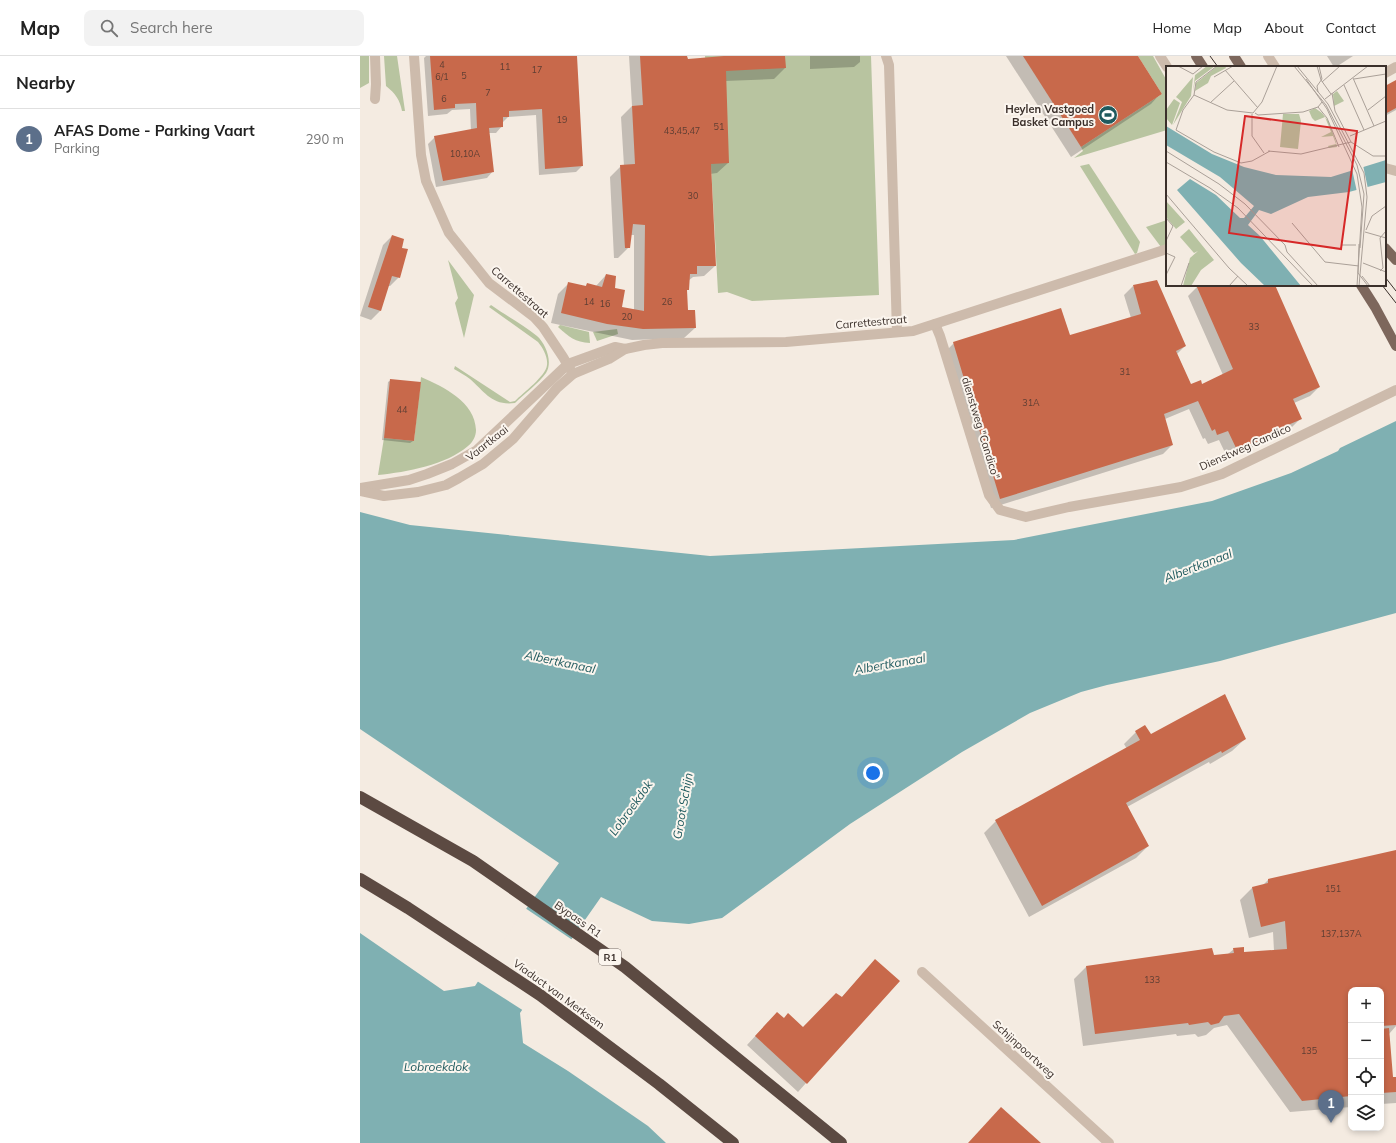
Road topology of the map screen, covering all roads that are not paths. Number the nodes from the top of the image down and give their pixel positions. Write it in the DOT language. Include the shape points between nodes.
graph roads {
  1 [pos="375,56"];
  2 [pos="414,56"];
  3 [pos="886,56"];
  4 [pos="1160,56"];
  5 [pos="1196,56"];
  6 [pos="1234,56"];
  7 [pos="1268,56"];
  8 [pos="1166,66"];
  9 [pos="1202,66"];
  10 [pos="1241,66"];
  11 [pos="1274,66"];
  12 [pos="1396,67"];
  13 [pos="1386,72"];
  14 [pos="375,99"];
  15 [pos="1386,168"];
  16 [pos="1396,171"];
  17 [pos="1166,249"];
  18 [pos="1386,249"];
  19 [pos="1396,260"];
  20 [pos="1362,286"];
  21 [pos="936,324"];
  22 [pos="897,332"];
  23 [pos="1396,346"];
  24 [pos="625,349"];
  25 [pos="568,364"];
  26 [pos="572,374"];
  27 [pos="1396,390"];
  28 [pos="360,488"];
  29 [pos="360,491"];
  30 [pos="1026,517"];
  31 [pos="360,797"];
  32 [pos="360,879"];
  33 [pos="922,972"];
  34 [pos="733,1143"];
  35 [pos="841,1143"];
  36 [pos="1109,1143"];
  1 -- 14 [label="street"];
  2 -- 25 [label="street, Carrettestraat" via="420,155 426,182 449,233 489,283 534,317"];
  3 -- 22 [label="street" via="889,65"];
  4 -- 8 [label="street"];
  5 -- 9 [label="main road"];
  6 -- 10 [label="main road"];
  7 -- 11 [label="street"];
  12 -- 13 [label="street"];
  15 -- 16 [label="street"];
  17 -- 21 [label="street, Carrettestraat"];
  18 -- 19 [label="main road"];
  20 -- 23 [label="main road"];
  21 -- 22 [label="street, Carrettestraat" via="913,331"];
  21 -- 30 [label="street, dienstweg \"Candico\"" via="989,495 1000,510"];
  22 -- 24 [label="street, Carrettestraat" via="786,342 662,343"];
  24 -- 25 [label="street, Carrettestraat" via="615,347"];
  24 -- 26 [label="street, Vaartkaai" via="609,359"];
  25 -- 26 [label="street, Carrettestraat"];
  25 -- 28 [label="street, Vaartkaai" via="477,450 452,464 409,480"];
  26 -- 29 [label="street, Vaartkaai" via="513,439 483,464 459,478 446,485 418,492 384,496"];
  27 -- 30 [label="street, Dienstweg Candico" via="1215,476 1181,488"];
  31 -- 35 [label="highway, Bypass R1 / R1" via="473,861 625,967"];
  32 -- 34 [label="highway, Viaduct van Merksem" via="540,995"];
  33 -- 36 [label="street, Schijnpoortweg"];
}
